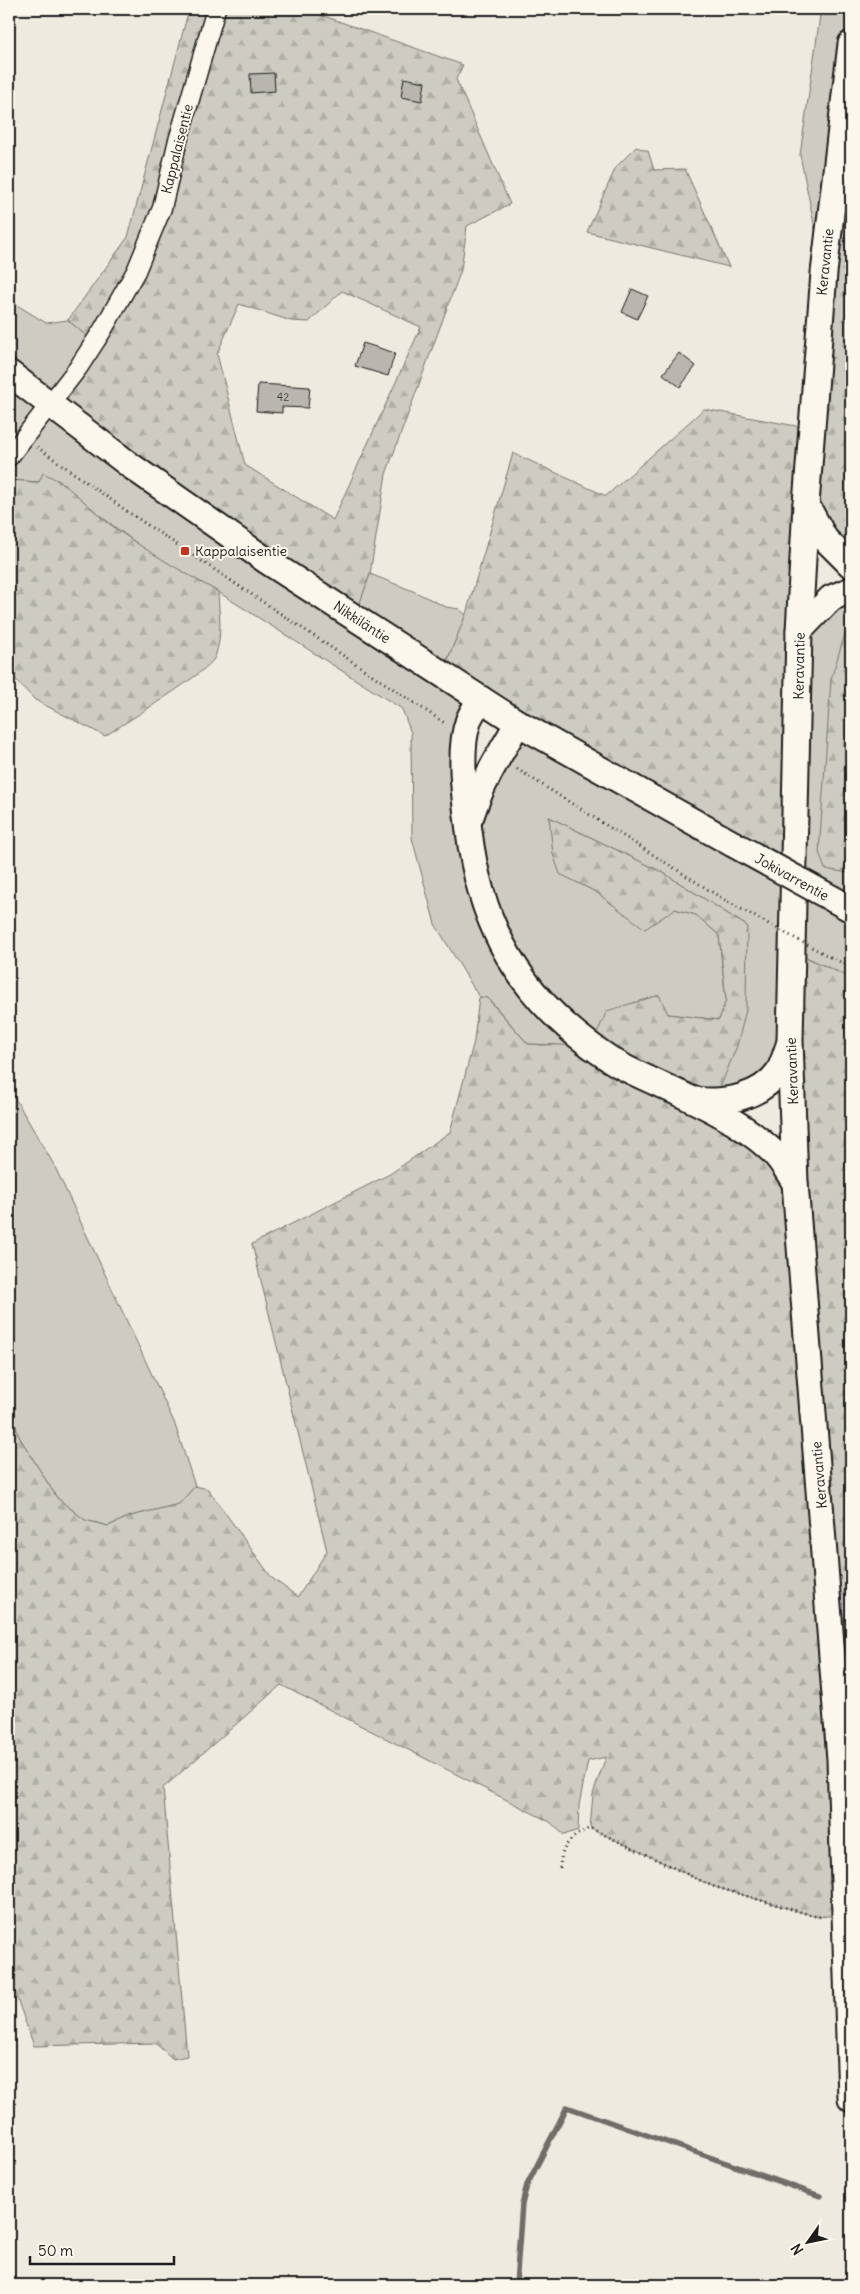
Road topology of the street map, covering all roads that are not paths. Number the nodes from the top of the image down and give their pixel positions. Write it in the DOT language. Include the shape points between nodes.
graph roads {
  1 [pos="216,9"];
  2 [pos="851,44"];
  3 [pos="9,373"];
  4 [pos="52,404"];
  5 [pos="9,457"];
  6 [pos="806,504"];
  7 [pos="851,564"];
  8 [pos="851,590"];
  9 [pos="799,631"];
  10 [pos="481,699"];
  11 [pos="518,723"];
  12 [pos="468,825"];
  13 [pos="733,844"];
  14 [pos="842,904"];
  15 [pos="790,1040"];
  16 [pos="692,1100"];
  17 [pos="796,1183"];
  18 [pos="851,2098"];
  1 -- 4 [label="street, Kappalaisentie" via="162,208 136,271 102,331"];
  2 -- 6 [label="main road, Keravantie" via="824,273"];
  3 -- 4 [label="main road, Nikkiläntie"];
  4 -- 5 [label="street, Kappalaisentie"];
  4 -- 10 [label="main road, Nikkiläntie" via="131,466 267,561"];
  6 -- 7 [label="main road" via="825,539"];
  6 -- 9 [label="main road, Keravantie"];
  8 -- 9 [label="main road" via="831,598"];
  9 -- 15 [label="main road, Keravantie"];
  10 -- 11 [label="main road, Nikkiläntie"];
  10 -- 12 [label="main road" via="468,721 465,737"];
  11 -- 12 [label="main road" via="478,793"];
  11 -- 13 [label="main road, Nikkiläntie"];
  12 -- 16 [label="main road" via="481,894 494,931 515,969 538,999 562,1022 616,1062"];
  13 -- 14 [label="main road, Jokivarrentie, bridge"];
  15 -- 16 [label="main road" via="778,1071 757,1091 714,1102"];
  15 -- 17 [label="main road, Keravantie"];
  16 -- 17 [label="main road" via="716,1111 771,1150"];
  17 -- 18 [label="main road, Keravantie" via="840,1750"];
}
